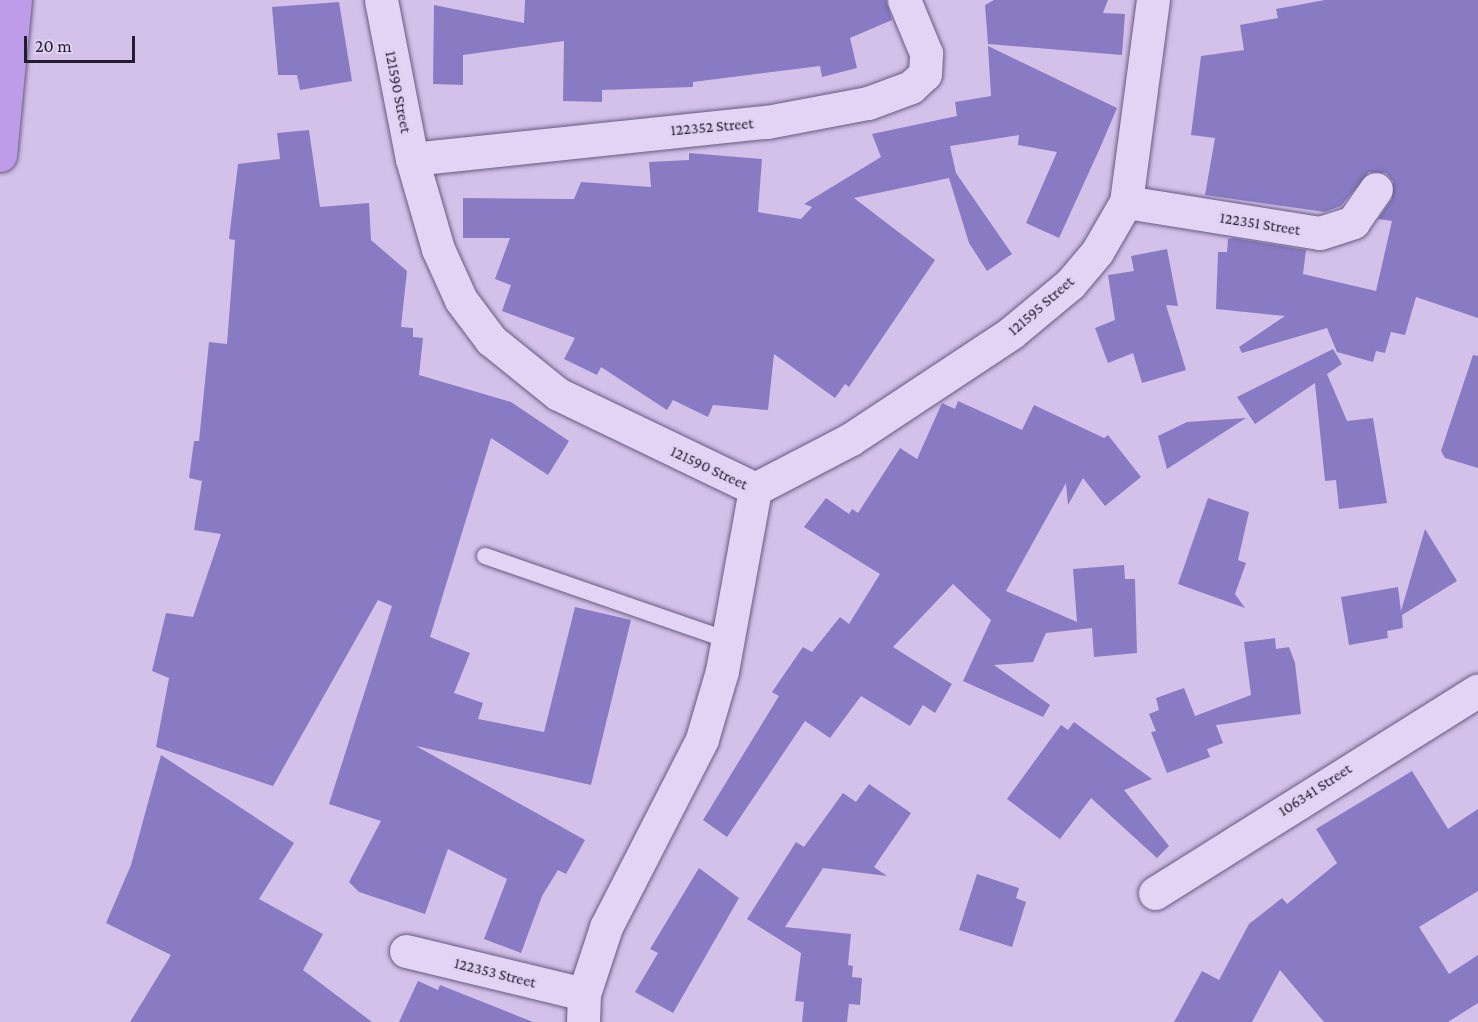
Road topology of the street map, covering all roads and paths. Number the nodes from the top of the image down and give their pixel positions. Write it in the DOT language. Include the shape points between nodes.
graph roads {
  1 [pos="15,0"];
  2 [pos="381,0"];
  3 [pos="904,0"];
  4 [pos="1153,0"];
  5 [pos="0,155"];
  6 [pos="412,159"];
  7 [pos="1376,189"];
  8 [pos="1126,202"];
  9 [pos="755,489"];
  10 [pos="485,556"];
  11 [pos="727,640"];
  12 [pos="1478,690"];
  13 [pos="1155,893"];
  14 [pos="406,951"];
  15 [pos="584,1008"];
  1 -- 5 [label="main road"];
  2 -- 6 [label="street, 121590 Street"];
  3 -- 6 [label="street, 122352 Street" via="924,44 925,74 911,87 868,103 767,122"];
  4 -- 8 [label="street, 121595 Street"];
  6 -- 9 [label="street, 121590 Street" via="438,249 461,300 491,340 558,394"];
  7 -- 8 [label="street, 122351 Street" via="1353,222 1320,233"];
  8 -- 9 [label="street, 121595 Street" via="1097,252 1070,284 1011,333 851,439"];
  9 -- 11 [label="street, 121590 Street"];
  10 -- 11 [label="lane"];
  11 -- 15 [label="street, 121590 Street" via="702,739 606,927"];
  12 -- 13 [label="street, 106341 Street"];
  14 -- 15 [label="street, 122353 Street"];
}
